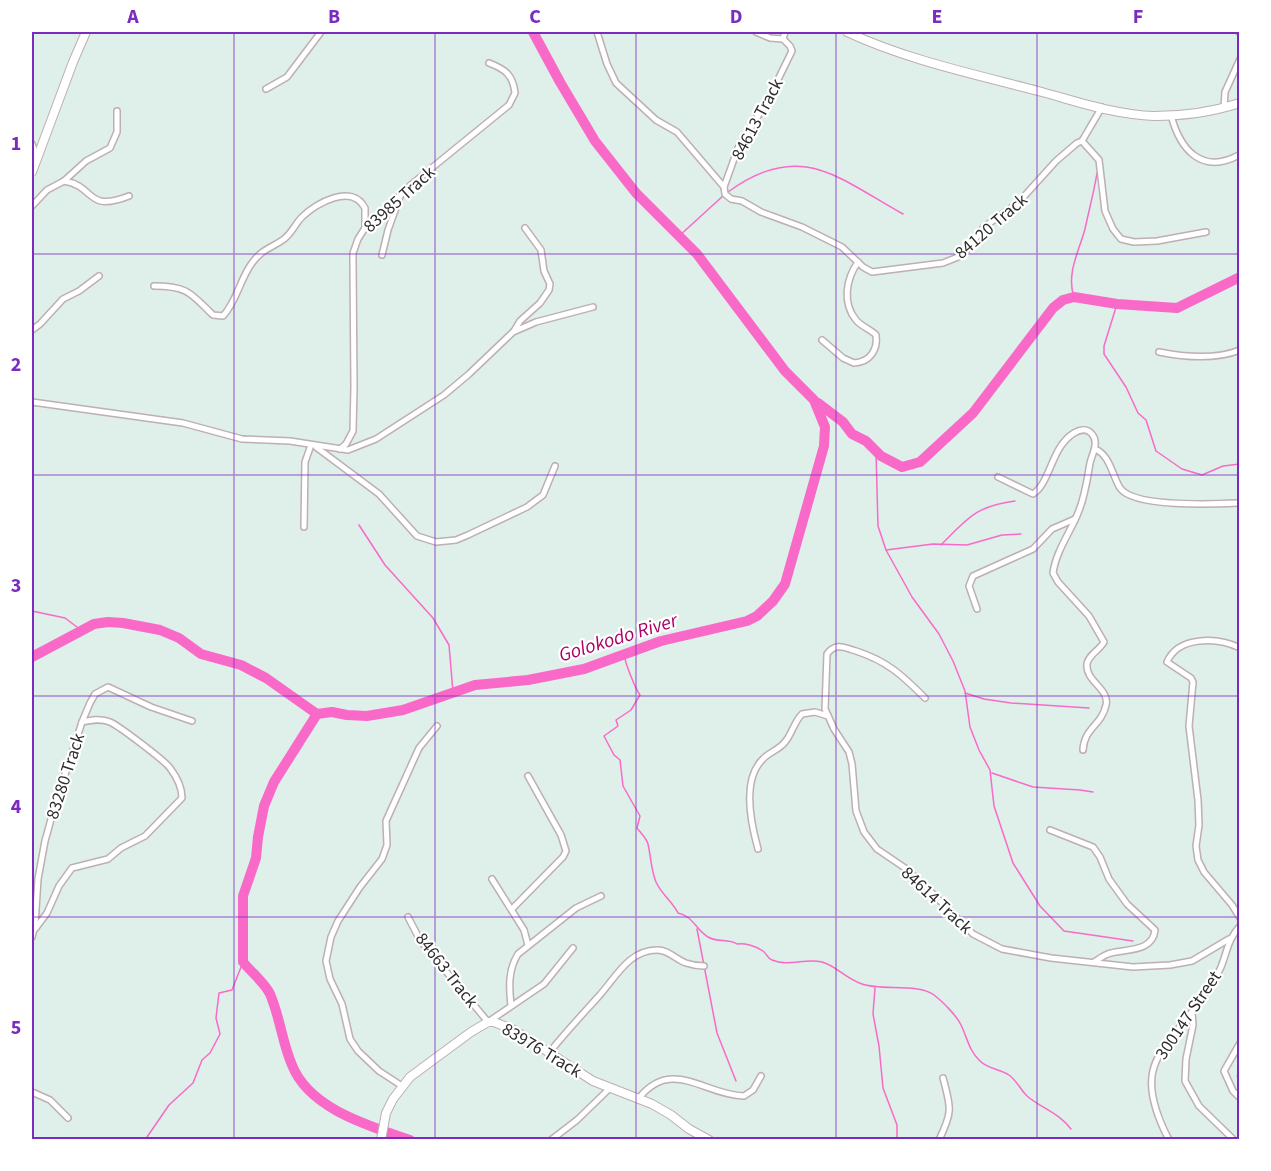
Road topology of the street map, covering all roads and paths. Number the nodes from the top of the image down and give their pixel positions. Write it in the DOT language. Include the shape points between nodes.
graph roads {
  1 [pos="87,32"];
  2 [pos="321,32"];
  3 [pos="597,32"];
  4 [pos="756,32"];
  5 [pos="785,32"];
  6 [pos="846,32"];
  7 [pos="783,39"];
  8 [pos="1239,59"];
  9 [pos="489,63"];
  10 [pos="266,89"];
  11 [pos="1239,103"];
  12 [pos="1102,107"];
  13 [pos="1224,108"];
  14 [pos="117,111"];
  15 [pos="1171,115"];
  16 [pos="1082,141"];
  17 [pos="32,144"];
  18 [pos="1239,155"];
  19 [pos="37,157"];
  20 [pos="32,172"];
  21 [pos="64,181"];
  22 [pos="724,188"];
  23 [pos="402,194"];
  24 [pos="129,196"];
  25 [pos="32,206"];
  26 [pos="365,228"];
  27 [pos="525,228"];
  28 [pos="1206,232"];
  29 [pos="382,255"];
  30 [pos="858,262"];
  31 [pos="99,276"];
  32 [pos="154,286"];
  33 [pos="593,307"];
  34 [pos="32,330"];
  35 [pos="513,332"];
  36 [pos="822,340"];
  37 [pos="1239,350"];
  38 [pos="1159,352"];
  39 [pos="32,402"];
  40 [pos="313,446"];
  41 [pos="340,449"];
  42 [pos="1095,449"];
  43 [pos="555,466"];
  44 [pos="998,477"];
  45 [pos="1239,503"];
  46 [pos="1075,519"];
  47 [pos="304,527"];
  48 [pos="977,609"];
  49 [pos="1239,648"];
  50 [pos="925,698"];
  51 [pos="828,716"];
  52 [pos="192,721"];
  53 [pos="82,722"];
  54 [pos="437,726"];
  55 [pos="1083,750"];
  56 [pos="528,776"];
  57 [pos="1050,830"];
  58 [pos="758,849"];
  59 [pos="492,879"];
  60 [pos="601,896"];
  61 [pos="512,909"];
  62 [pos="408,917"];
  63 [pos="1239,918"];
  64 [pos="1239,927"];
  65 [pos="32,934"];
  66 [pos="1229,939"];
  67 [pos="528,945"];
  68 [pos="573,948"];
  69 [pos="1094,962"];
  70 [pos="704,966"];
  71 [pos="512,1005"];
  72 [pos="1192,1013"];
  73 [pos="488,1022"];
  74 [pos="1239,1043"];
  75 [pos="549,1053"];
  76 [pos="761,1076"];
  77 [pos="943,1078"];
  78 [pos="402,1086"];
  79 [pos="610,1088"];
  80 [pos="32,1092"];
  81 [pos="639,1098"];
  82 [pos="1239,1098"];
  83 [pos="68,1118"];
  84 [pos="381,1140"];
  85 [pos="551,1140"];
  86 [pos="709,1140"];
  87 [pos="939,1140"];
  88 [pos="1169,1140"];
  89 [pos="1234,1140"];
  1 -- 19 [label="street"];
  2 -- 10 [label="street" via="287,77"];
  3 -- 22 [label="street, 84120 Track" via="616,83 656,120 677,132"];
  4 -- 7 [label="street"];
  5 -- 7 [label="street"];
  6 -- 12 [label="street" via="924,60"];
  7 -- 22 [label="street, 84613 Track" via="792,51 738,148"];
  8 -- 13 [label="street" via="1225,92"];
  9 -- 23 [label="street, 83985 Track" via="508,73 514,99"];
  11 -- 13 [label="street"];
  12 -- 15 [label="street"];
  12 -- 16 [label="street, 84120 Track"];
  13 -- 15 [label="street"];
  14 -- 21 [label="street" via="113,144"];
  15 -- 18 [label="street" via="1180,141 1201,160 1214,162"];
  16 -- 28 [label="street" via="1099,160 1105,212 1121,239 1157,241"];
  16 -- 30 [label="street, 84120 Track" via="1056,161 1018,203 984,227 963,255 954,260 872,272"];
  17 -- 19 [label="street"];
  19 -- 20 [label="street"];
  21 -- 24 [label="street" via="76,184 101,202"];
  21 -- 25 [label="street" via="47,190"];
  22 -- 30 [label="street, 84120 Track" via="731,199 843,247"];
  23 -- 26 [label="street, 83985 Track"];
  23 -- 29 [label="street"];
  26 -- 32 [label="street" via="365,208 358,199 347,196 319,203 285,238 258,256 223,315 213,315 188,291"];
  26 -- 41 [label="street, 83985 Track" via="353,253 353,431"];
  27 -- 35 [label="street" via="541,250 550,284 540,303"];
  30 -- 36 [label="street" via="850,273 848,298 855,318 876,335 874,351 865,361 854,363"];
  31 -- 34 [label="street" via="63,299"];
  33 -- 35 [label="street"];
  35 -- 41 [label="street" via="470,374 415,415 376,440"];
  37 -- 38 [label="street" via="1182,356"];
  39 -- 40 [label="street" via="176,421 242,438"];
  40 -- 41 [label="street"];
  40 -- 43 [label="street" via="379,494 417,536 436,542 456,540 527,507 543,495"];
  40 -- 47 [label="street" via="305,462"];
  42 -- 44 [label="street" via="1090,431 1072,435 1063,443 1033,494"];
  42 -- 45 [label="street" via="1105,455 1120,487 1131,496 1198,505"];
  42 -- 46 [label="street"];
  46 -- 48 [label="street" via="1055,528 1033,549 973,576 969,586"];
  46 -- 55 [label="street" via="1057,556 1053,575 1089,616 1103,641 1087,667 1107,703 1084,737"];
  49 -- 63 [label="street" via="1214,641 1192,642 1175,650 1167,662 1192,682 1189,726 1198,800 1198,860"];
  50 -- 51 [label="street, 84614 Track" via="881,660 839,646 829,651 826,660"];
  51 -- 58 [label="street" via="802,714 783,746 757,765 750,807"];
  51 -- 69 [label="street, 84614 Track" via="849,752 856,811 864,832 877,849 905,868 980,939 1002,949"];
  52 -- 53 [label="street, 83280 Track" via="108,687 96,694"];
  53 -- 65 [label="street, 83280 Track" via="45,840"];
  53 -- 65 [label="street" via="109,722 162,761 175,776 182,798 146,836 108,859 72,868"];
  54 -- 78 [label="street" via="416,755 386,821 387,845 382,860 338,921 326,961 350,1040 370,1063"];
  56 -- 61 [label="street" via="566,851"];
  57 -- 69 [label="street" via="1093,847 1127,904 1155,930 1152,939 1135,950 1108,953"];
  59 -- 61 [label="street"];
  60 -- 67 [label="street" via="576,908"];
  61 -- 67 [label="street"];
  62 -- 73 [label="street, 84663 Track" via="420,940"];
  64 -- 66 [label="street, 300147 Street"];
  66 -- 69 [label="street, 84614 Track" via="1192,961 1170,965 1132,967"];
  66 -- 72 [label="street, 300147 Street" via="1220,970"];
  67 -- 71 [label="street" via="513,962 509,988"];
  68 -- 71 [label="street" via="544,984"];
  70 -- 75 [label="street" via="685,963 665,951 655,950 632,959"];
  71 -- 73 [label="street"];
  72 -- 88 [label="street, 300147 Street" via="1168,1041 1154,1065 1151,1080 1155,1109"];
  72 -- 89 [label="street" via="1185,1081 1199,1106"];
  73 -- 75 [label="street, 83976 Track" via="514,1030"];
  73 -- 78 [label="street, 83976 Track" via="441,1053"];
  74 -- 82 [label="street" via="1224,1071"];
  75 -- 79 [label="street, 83976 Track"];
  76 -- 81 [label="street" via="744,1096 673,1078 653,1084"];
  77 -- 87 [label="street" via="950,1109"];
  78 -- 84 [label="street, 83976 Track" via="386,1113"];
  79 -- 81 [label="street, 83976 Track"];
  79 -- 85 [label="street"];
  80 -- 83 [label="street" via="50,1100"];
  81 -- 86 [label="street, 83976 Track"];
}
